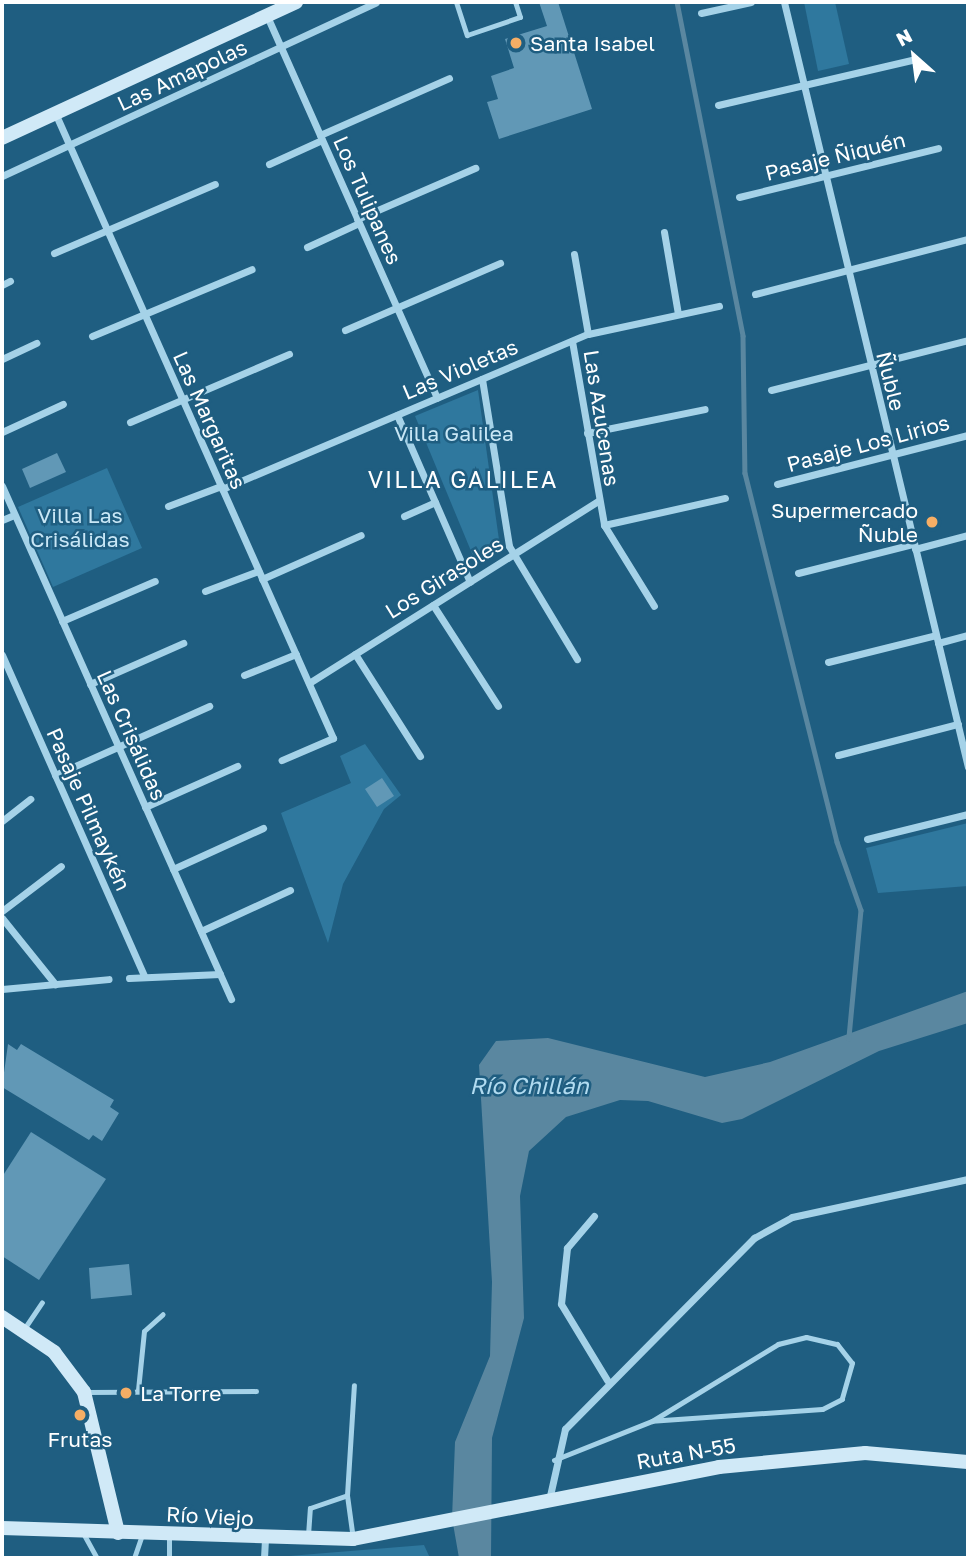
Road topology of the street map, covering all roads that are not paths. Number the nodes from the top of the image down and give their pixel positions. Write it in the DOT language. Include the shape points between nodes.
graph roads {
  1 [pos="296,2"];
  2 [pos="376,2"];
  3 [pos="457,2"];
  4 [pos="515,2"];
  5 [pos="751,2"];
  6 [pos="784,2"];
  7 [pos="701,13"];
  8 [pos="267,16"];
  9 [pos="281,47"];
  10 [pos="915,59"];
  11 [pos="449,78"];
  12 [pos="803,85"];
  13 [pos="718,105"];
  14 [pos="56,116"];
  15 [pos="321,137"];
  16 [pos="2,138"];
  17 [pos="70,148"];
  18 [pos="938,148"];
  19 [pos="269,164"];
  20 [pos="475,168"];
  21 [pos="2,176"];
  22 [pos="824,176"];
  23 [pos="215,184"];
  24 [pos="740,197"];
  25 [pos="358,221"];
  26 [pos="107,231"];
  27 [pos="664,232"];
  28 [pos="968,239"];
  29 [pos="307,247"];
  30 [pos="54,253"];
  31 [pos="574,254"];
  32 [pos="500,263"];
  33 [pos="252,270"];
  34 [pos="846,271"];
  35 [pos="10,281"];
  36 [pos="2,285"];
  37 [pos="755,294"];
  38 [pos="719,306"];
  39 [pos="397,308"];
  40 [pos="678,314"];
  41 [pos="145,315"];
  42 [pos="345,330"];
  43 [pos="588,334"];
  44 [pos="92,336"];
  45 [pos="572,341"];
  46 [pos="968,341"];
  47 [pos="36,343"];
  48 [pos="289,354"];
  49 [pos="2,359"];
  50 [pos="869,365"];
  51 [pos="482,379"];
  52 [pos="771,390"];
  53 [pos="437,398"];
  54 [pos="182,399"];
  55 [pos="63,404"];
  56 [pos="705,409"];
  57 [pos="397,415"];
  58 [pos="130,422"];
  59 [pos="2,432"];
  60 [pos="587,433"];
  61 [pos="968,435"];
  62 [pos="891,455"];
  63 [pos="777,484"];
  64 [pos="2,486"];
  65 [pos="221,487"];
  66 [pos="725,498"];
  67 [pos="598,501"];
  68 [pos="435,502"];
  69 [pos="168,506"];
  70 [pos="14,515"];
  71 [pos="404,516"];
  72 [pos="2,520"];
  73 [pos="604,525"];
  74 [pos="361,535"];
  75 [pos="968,535"];
  76 [pos="914,547"];
  77 [pos="512,555"];
  78 [pos="258,571"];
  79 [pos="798,573"];
  80 [pos="262,579"];
  81 [pos="155,581"];
  82 [pos="470,582"];
  83 [pos="205,591"];
  84 [pos="433,605"];
  85 [pos="654,606"];
  86 [pos="62,621"];
  87 [pos="968,635"];
  88 [pos="937,639"];
  89 [pos="183,643"];
  90 [pos="296,654"];
  91 [pos="355,654"];
  92 [pos="2,655"];
  93 [pos="577,659"];
  94 [pos="828,662"];
  95 [pos="244,675"];
  96 [pos="90,684"];
  97 [pos="309,684"];
  98 [pos="209,706"];
  99 [pos="498,706"];
  100 [pos="958,724"];
  101 [pos="964,732"];
  102 [pos="118,746"];
  103 [pos="838,755"];
  104 [pos="420,756"];
  105 [pos="282,760"];
  106 [pos="237,766"];
  107 [pos="968,767"];
  108 [pos="55,775"];
  109 [pos="30,799"];
  110 [pos="145,807"];
  111 [pos="968,814"];
  112 [pos="2,821"];
  113 [pos="263,828"];
  114 [pos="867,839"];
  115 [pos="61,866"];
  116 [pos="173,869"];
  117 [pos="290,890"];
  118 [pos="2,911"];
  119 [pos="2,918"];
  120 [pos="201,931"];
  121 [pos="220,974"];
  122 [pos="145,977"];
  123 [pos="129,978"];
  124 [pos="109,979"];
  125 [pos="55,984"];
  126 [pos="2,989"];
  127 [pos="231,999"];
  128 [pos="968,1179"];
  129 [pos="594,1216"];
  130 [pos="42,1302"];
  131 [pos="163,1314"];
  132 [pos="2,1317"];
  133 [pos="23,1330"];
  134 [pos="607,1380"];
  135 [pos="354,1385"];
  136 [pos="138,1390"];
  137 [pos="256,1391"];
  138 [pos="83,1392"];
  139 [pos="652,1421"];
  140 [pos="554,1460"];
  141 [pos="968,1462"];
  142 [pos="347,1495"];
  143 [pos="549,1501"];
  144 [pos="2,1528"];
  145 [pos="415,1529"];
  146 [pos="81,1531"];
  147 [pos="118,1533"];
  148 [pos="143,1534"];
  149 [pos="169,1535"];
  150 [pos="353,1539"];
  151 [pos="265,1540"];
  152 [pos="308,1541"];
  153 [pos="97,1558"];
  154 [pos="134,1558"];
  155 [pos="169,1558"];
  156 [pos="264,1558"];
  1 -- 8 [label="main road"];
  2 -- 9 [label="street, Las Amapolas"];
  3 -- 4 [label="lane" via="467,34 520,17"];
  5 -- 7 [label="street"];
  6 -- 12 [label="street, Ñuble"];
  8 -- 9 [label="street, Los Tulipanes"];
  8 -- 14 [label="main road"];
  9 -- 15 [label="street, Los Tulipanes"];
  9 -- 17 [label="street, Las Amapolas"];
  10 -- 12 [label="street"];
  11 -- 15 [label="street"];
  12 -- 13 [label="street"];
  12 -- 22 [label="street, Ñuble"];
  14 -- 16 [label="main road"];
  14 -- 17 [label="street, Las Margaritas"];
  15 -- 19 [label="street"];
  15 -- 25 [label="street, Los Tulipanes"];
  17 -- 21 [label="street, Las Amapolas"];
  17 -- 26 [label="street, Las Margaritas"];
  18 -- 22 [label="street, Pasaje Ñiquén"];
  20 -- 25 [label="street"];
  22 -- 24 [label="street, Pasaje Ñiquén"];
  22 -- 34 [label="street, Ñuble"];
  23 -- 26 [label="street"];
  25 -- 29 [label="street"];
  25 -- 39 [label="street, Los Tulipanes"];
  26 -- 30 [label="street"];
  26 -- 41 [label="street, Las Margaritas"];
  27 -- 40 [label="street"];
  28 -- 34 [label="street"];
  31 -- 43 [label="street"];
  32 -- 39 [label="street"];
  33 -- 41 [label="street"];
  34 -- 37 [label="street"];
  34 -- 50 [label="street, Ñuble"];
  35 -- 36 [label="street"];
  38 -- 40 [label="street, Las Violetas"];
  39 -- 42 [label="street"];
  39 -- 53 [label="street, Los Tulipanes"];
  40 -- 43 [label="street, Las Violetas"];
  41 -- 44 [label="street"];
  41 -- 54 [label="street, Las Margaritas"];
  43 -- 45 [label="street, Las Violetas"];
  45 -- 51 [label="street, Las Violetas"];
  45 -- 60 [label="street, Las Azucenas"];
  46 -- 50 [label="street"];
  47 -- 49 [label="street"];
  48 -- 54 [label="street"];
  50 -- 52 [label="street"];
  50 -- 62 [label="street, Ñuble"];
  51 -- 53 [label="street, Las Violetas"];
  51 -- 77 [label="street"];
  53 -- 57 [label="street, Las Violetas"];
  54 -- 58 [label="street"];
  54 -- 65 [label="street, Las Margaritas"];
  55 -- 59 [label="street"];
  56 -- 60 [label="street"];
  57 -- 65 [label="street, Las Violetas"];
  57 -- 68 [label="street"];
  60 -- 67 [label="street, Las Azucenas"];
  61 -- 62 [label="street, Pasaje Los Lirios"];
  62 -- 63 [label="street, Pasaje Los Lirios"];
  62 -- 76 [label="street, Ñuble"];
  64 -- 70 [label="street, Las Crisálidas"];
  65 -- 69 [label="street, Las Violetas"];
  65 -- 78 [label="street, Las Margaritas"];
  66 -- 73 [label="street"];
  67 -- 73 [label="street, Las Azucenas"];
  67 -- 77 [label="street, Los Girasoles"];
  68 -- 71 [label="street"];
  68 -- 82 [label="street"];
  70 -- 72 [label="street"];
  70 -- 86 [label="street, Las Crisálidas"];
  73 -- 85 [label="street, Las Azucenas"];
  74 -- 80 [label="street"];
  75 -- 76 [label="street"];
  76 -- 79 [label="street"];
  76 -- 88 [label="street, Ñuble"];
  77 -- 82 [label="street, Los Girasoles"];
  77 -- 93 [label="street"];
  78 -- 80 [label="street, Las Margaritas"];
  78 -- 83 [label="street"];
  80 -- 90 [label="street, Las Margaritas"];
  81 -- 86 [label="street"];
  82 -- 84 [label="street, Los Girasoles"];
  84 -- 91 [label="street, Los Girasoles"];
  84 -- 99 [label="street"];
  86 -- 96 [label="street, Las Crisálidas"];
  87 -- 88 [label="street"];
  88 -- 94 [label="street"];
  88 -- 100 [label="street, Ñuble"];
  89 -- 96 [label="street"];
  90 -- 95 [label="street"];
  90 -- 97 [label="street, Las Margaritas"];
  91 -- 97 [label="street, Los Girasoles"];
  91 -- 104 [label="street"];
  92 -- 108 [label="street, Pasaje Pilmaykén"];
  96 -- 102 [label="street, Las Crisálidas"];
  97 -- 105 [label="street, Las Margaritas" via="333,738"];
  98 -- 102 [label="street"];
  100 -- 101 [label="street, Ñuble"];
  100 -- 103 [label="street"];
  101 -- 107 [label="street, Ñuble"];
  102 -- 108 [label="street"];
  102 -- 110 [label="street, Las Crisálidas"];
  106 -- 110 [label="street"];
  108 -- 122 [label="street, Pasaje Pilmaykén"];
  109 -- 112 [label="street"];
  110 -- 116 [label="street, Las Crisálidas"];
  111 -- 114 [label="street"];
  113 -- 116 [label="street"];
  115 -- 118 [label="street"];
  116 -- 120 [label="street, Las Crisálidas"];
  117 -- 120 [label="street"];
  119 -- 125 [label="street"];
  120 -- 121 [label="street, Las Crisálidas"];
  121 -- 122 [label="street"];
  121 -- 127 [label="street, Las Crisálidas"];
  122 -- 123 [label="street"];
  124 -- 125 [label="street"];
  125 -- 126 [label="street"];
  128 -- 134 [label="street" via="792,1217 722,1264"];
  129 -- 134 [label="street" via="567,1248 561,1304"];
  130 -- 133 [label="lane"];
  131 -- 136 [label="lane" via="144,1331"];
  132 -- 133 [label="main road"];
  133 -- 138 [label="main road" via="54,1352"];
  134 -- 140 [label="street" via="565,1429"];
  135 -- 142 [label="lane"];
  136 -- 137 [label="lane"];
  136 -- 138 [label="lane"];
  138 -- 147 [label="main road"];
  139 -- 139 [label="lane" via="778,1344 806,1337 837,1344 852,1363 842,1399 822,1409"];
  139 -- 140 [label="lane"];
  140 -- 143 [label="street"];
  141 -- 143 [label="main road, Ruta N-55" via="900,1454 809,1457 697,1471"];
  142 -- 150 [label="lane"];
  142 -- 152 [label="lane" via="310,1508"];
  143 -- 145 [label="main road, Ruta N-55"];
  144 -- 146 [label="main road, Río Viejo"];
  145 -- 150 [label="main road, Río Viejo"];
  146 -- 147 [label="main road, Río Viejo"];
  146 -- 153 [label="lane"];
  147 -- 148 [label="main road, Río Viejo"];
  148 -- 149 [label="main road, Río Viejo"];
  148 -- 154 [label="lane"];
  149 -- 151 [label="main road, Río Viejo"];
  149 -- 155 [label="lane"];
  150 -- 152 [label="main road, Río Viejo"];
  151 -- 152 [label="main road, Río Viejo"];
  151 -- 156 [label="street"];
}
